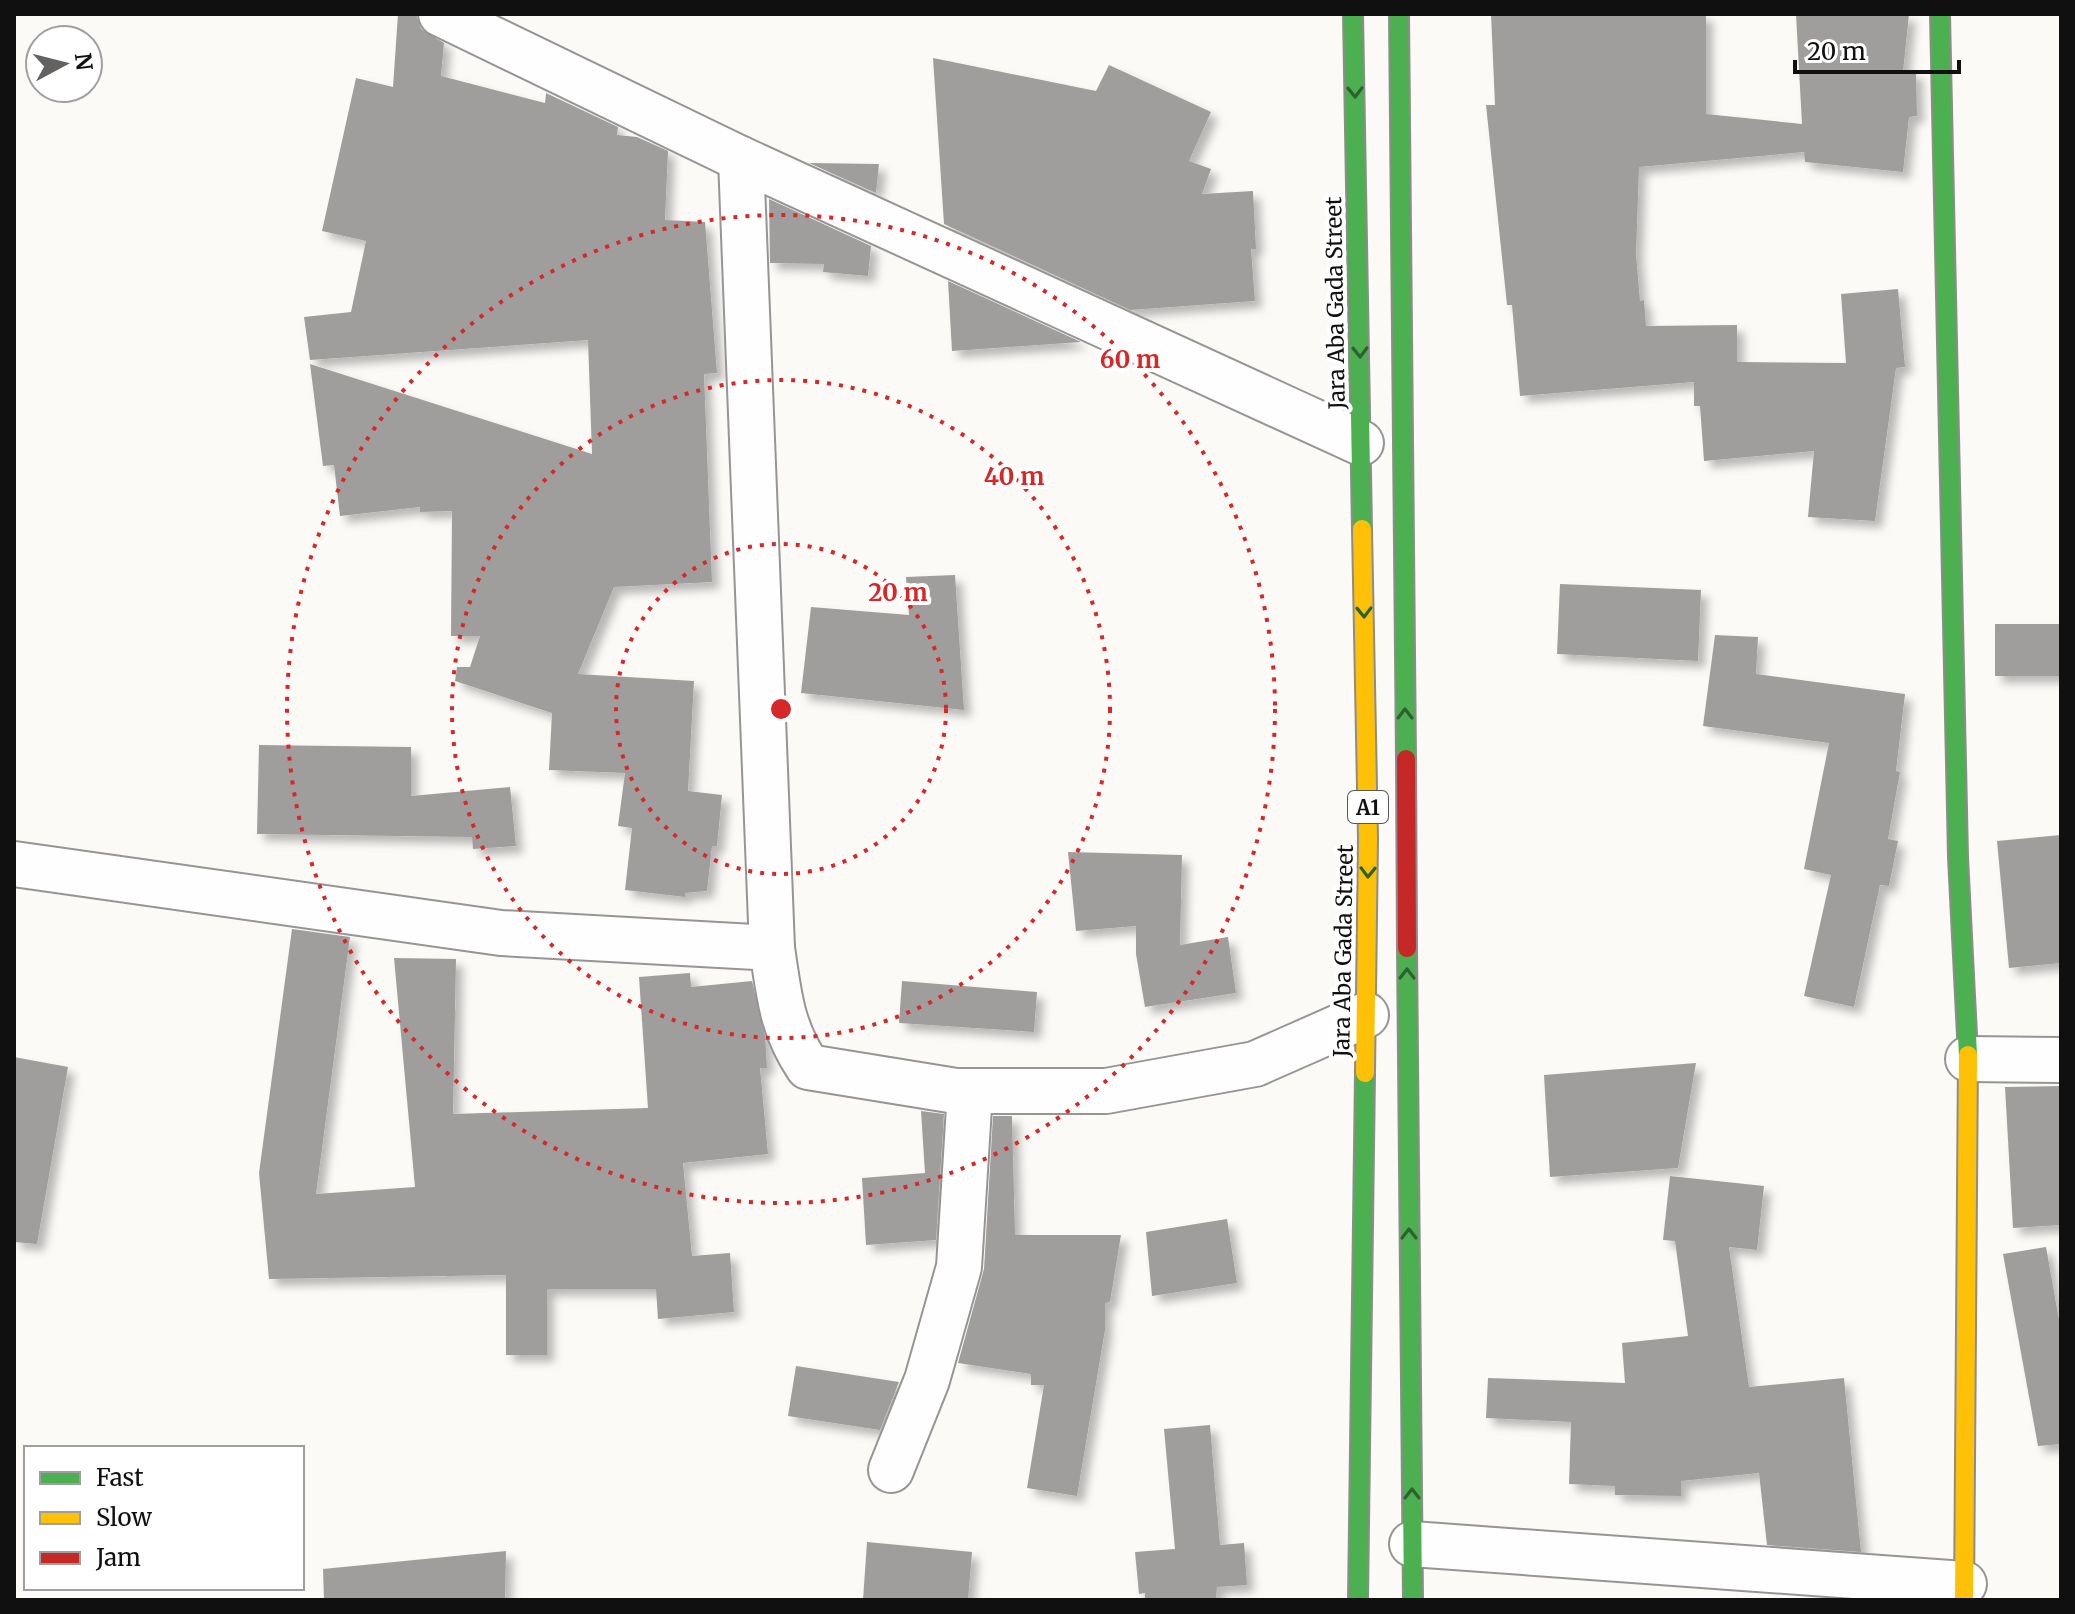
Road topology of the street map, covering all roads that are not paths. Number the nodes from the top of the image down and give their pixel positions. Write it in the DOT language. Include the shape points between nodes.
graph roads {
  1 [pos="1353,14"];
  2 [pos="1399,14"];
  3 [pos="1940,14"];
  4 [pos="446,15"];
  5 [pos="741,159"];
  6 [pos="1361,443"];
  7 [pos="14,864"];
  8 [pos="772,948"];
  9 [pos="1366,1015"];
  10 [pos="1968,1059"];
  11 [pos="2061,1060"];
  12 [pos="970,1091"];
  13 [pos="891,1470"];
  14 [pos="1412,1544"];
  15 [pos="1964,1592"];
  16 [pos="1358,1600"];
  17 [pos="1413,1600"];
  1 -- 6 [label="main road, Jara Aba Gada Street / A1, one-way"];
  14 -- 2 [label="main road, A1, one-way"];
  3 -- 10 [label="main road" via="1958,857"];
  4 -- 5 [label="street"];
  5 -- 6 [label="street"];
  5 -- 8 [label="street"];
  6 -- 9 [label="main road, Jara Aba Gada Street / A1, one-way"];
  7 -- 8 [label="street" via="501,933"];
  8 -- 12 [label="street" via="781,1013 808,1067"];
  9 -- 12 [label="street" via="1255,1064 1106,1091"];
  9 -- 16 [label="main road, Jara Aba Gada Street / A1"];
  10 -- 11 [label="street"];
  10 -- 15 [label="main road"];
  12 -- 13 [label="street" via="959,1267 927,1380"];
  14 -- 15 [label="street"];
  14 -- 17 [label="main road, A1"];
}
